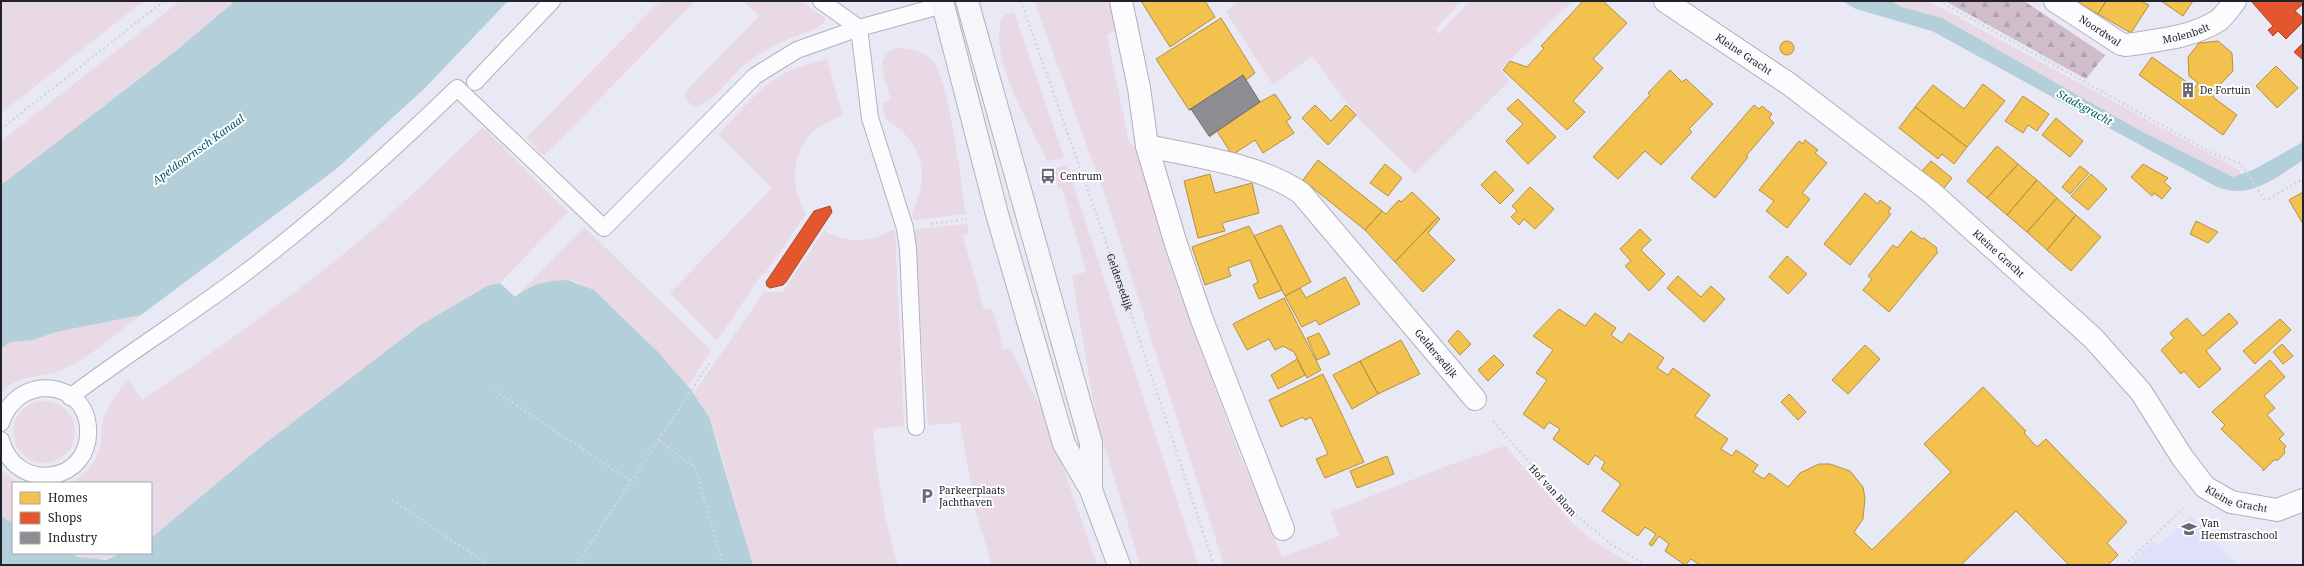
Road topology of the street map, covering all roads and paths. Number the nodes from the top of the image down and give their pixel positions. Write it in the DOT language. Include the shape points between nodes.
graph roads {
  1 [pos="164,1"];
  2 [pos="552,1"];
  3 [pos="821,1"];
  4 [pos="967,1"];
  5 [pos="1021,1"];
  6 [pos="1121,1"];
  7 [pos="1665,1"];
  8 [pos="1939,1"];
  9 [pos="2055,1"];
  10 [pos="2235,1"];
  11 [pos="947,2"];
  12 [pos="859,28"];
  13 [pos="2126,45"];
  14 [pos="475,82"];
  15 [pos="1,129"];
  16 [pos="1147,146"];
  17 [pos="2303,179"];
  18 [pos="710,362"];
  19 [pos="495,391"];
  20 [pos="70,397"];
  21 [pos="1475,399"];
  22 [pos="1,423"];
  23 [pos="916,427"];
  24 [pos="1,440"];
  25 [pos="659,441"];
  26 [pos="632,482"];
  27 [pos="2205,486"];
  28 [pos="1091,490"];
  29 [pos="392,500"];
  30 [pos="2303,500"];
  31 [pos="1283,529"];
  32 [pos="488,565"];
  33 [pos="576,565"];
  34 [pos="723,565"];
  35 [pos="1119,565"];
  36 [pos="1214,565"];
  37 [pos="1646,565"];
  38 [pos="2125,565"];
  1 -- 15 [label="path"];
  2 -- 14 [label="lane"];
  3 -- 12 [label="lane"];
  4 -- 28 [label="main road" via="1091,443"];
  5 -- 36 [label="path, Geldersedijk" via="1124,293"];
  6 -- 16 [label="street" via="1140,88"];
  7 -- 27 [label="street, Kleine Gracht" via="1789,84 1932,193 2065,312 2093,338 2141,392 2182,457"];
  8 -- 17 [label="path" via="2214,154 2240,163 2264,199"];
  9 -- 13 [label="street, Noordwal"];
  10 -- 13 [label="street, Molenbelt" via="2220,19 2198,30 2178,37"];
  11 -- 12 [label="lane"];
  11 -- 28 [label="main road" via="997,214 1064,444"];
  12 -- 20 [label="lane" via="797,50 755,76 604,228 457,88 384,158 317,217 244,273"];
  12 -- 23 [label="lane" via="870,118 905,228 907,242"];
  16 -- 21 [label="street, Geldersedijk" via="1266,174 1286,182 1301,193"];
  16 -- 31 [label="street" via="1202,320"];
  18 -- 25 [label="path"];
  19 -- 26 [label="path"];
  20 -- 22 [label="lane" via="51,388 37,388 23,393 12,401"];
  20 -- 24 [label="lane" via="84,414 88,427 88,442 74,465 62,473 49,477 35,476 22,471 11,462"];
  21 -- 37 [label="path, Hof van Blom" via="1575,514 1612,545"];
  25 -- 26 [label="path"];
  25 -- 34 [label="path" via="695,467"];
  26 -- 33 [label="path"];
  27 -- 30 [label="street, Kleine Gracht" via="2231,502 2277,510"];
  27 -- 38 [label="path"];
  28 -- 35 [label="main road"];
  29 -- 32 [label="path"];
}
